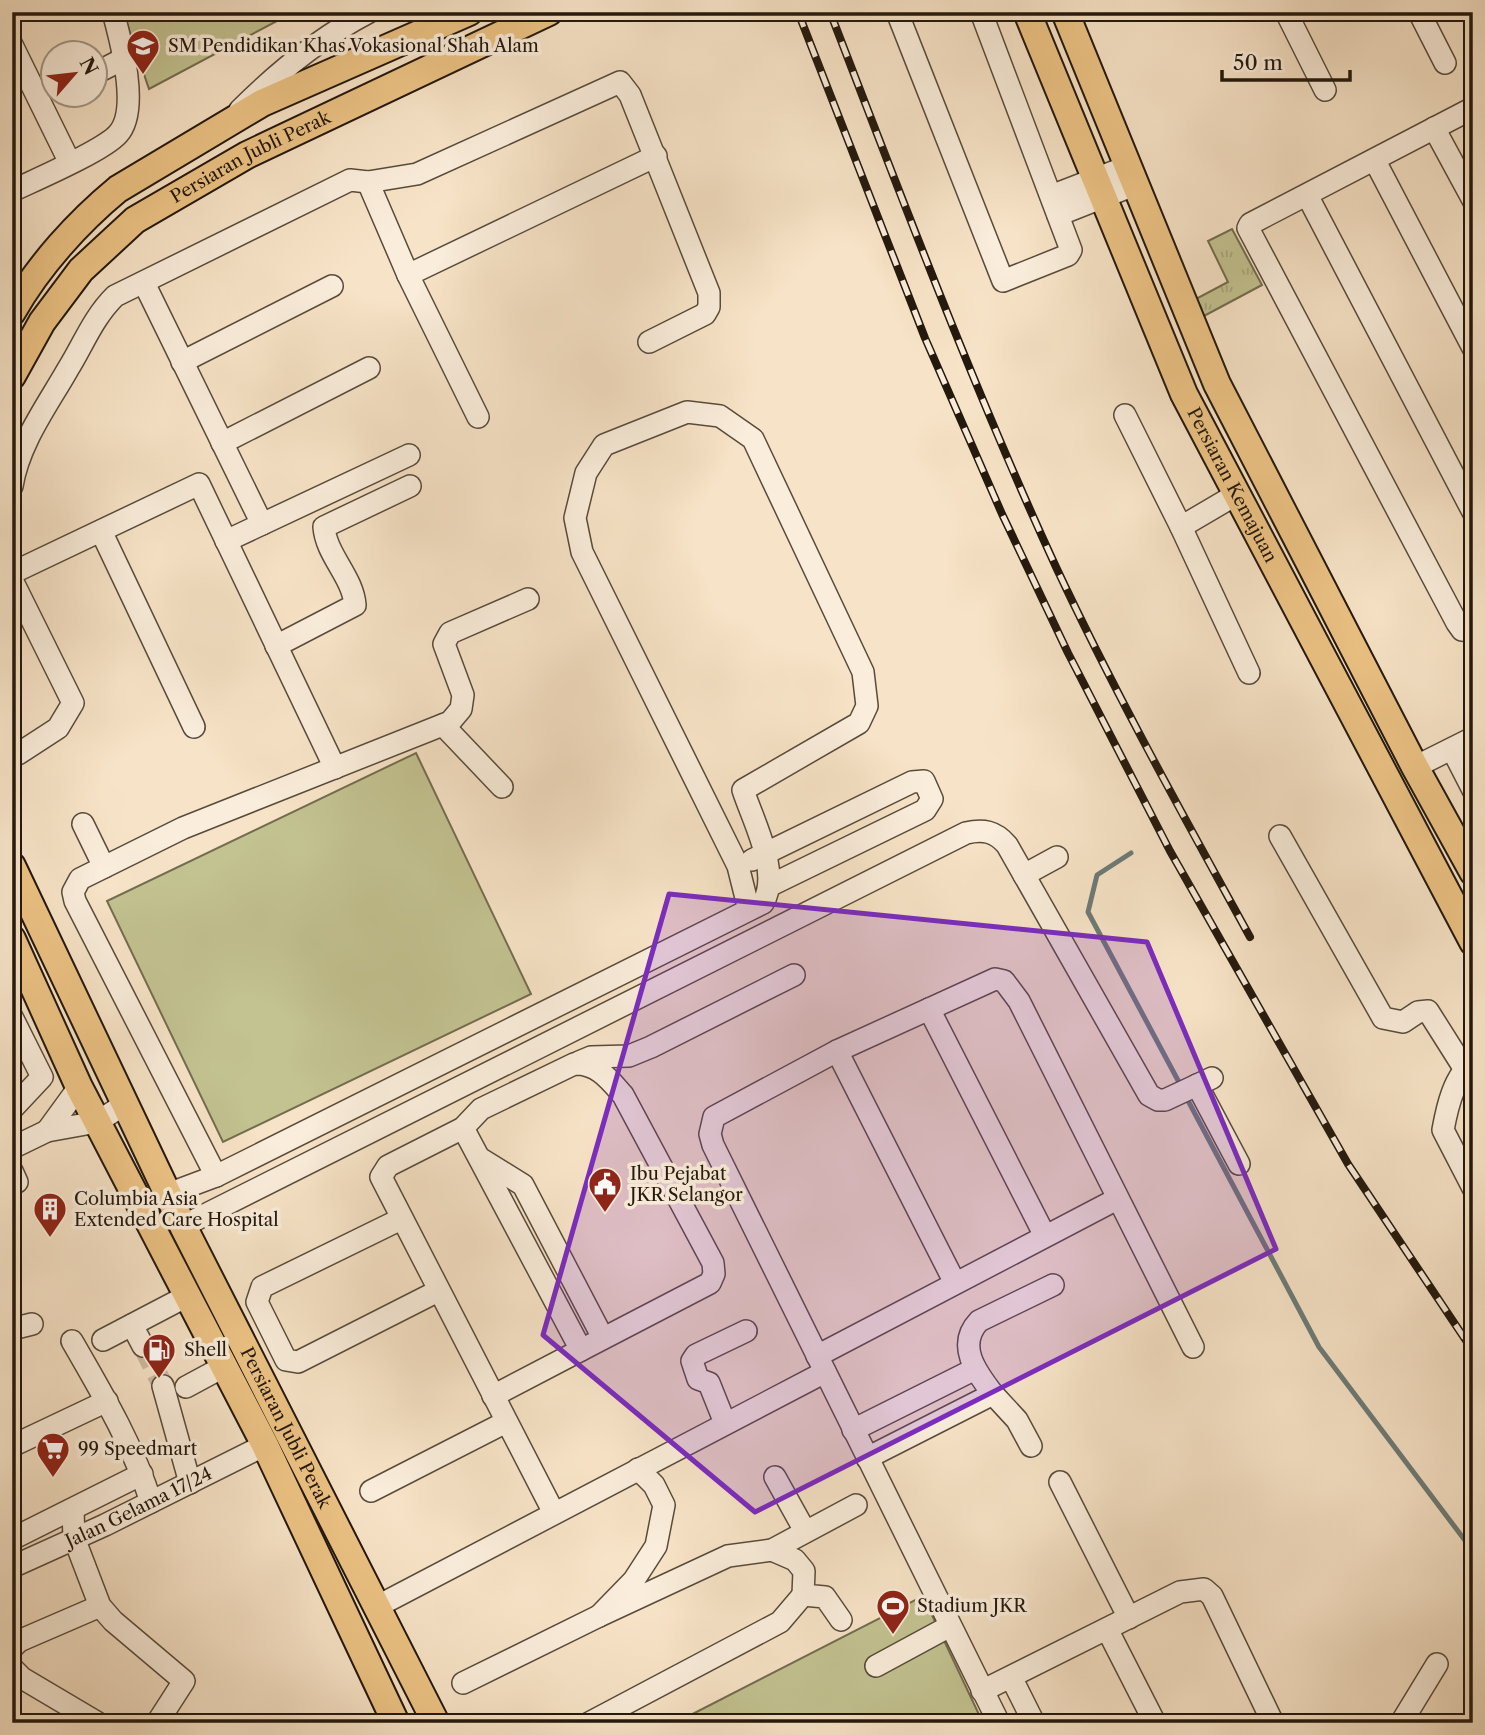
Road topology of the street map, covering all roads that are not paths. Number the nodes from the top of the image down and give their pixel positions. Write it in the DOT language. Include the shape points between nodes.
graph roads {
  1 [pos="113,12"];
  2 [pos="369,12"];
  3 [pos="469,12"];
  4 [pos="549,12"];
  5 [pos="897,12"];
  6 [pos="981,12"];
  7 [pos="1027,12"];
  8 [pos="1065,12"];
  9 [pos="1286,12"];
  10 [pos="1419,12"];
  11 [pos="340,27"];
  12 [pos="12,45"];
  13 [pos="123,59"];
  14 [pos="1445,63"];
  15 [pos="108,67"];
  16 [pos="345,67"];
  17 [pos="1325,90"];
  18 [pos="1473,108"];
  19 [pos="223,126"];
  20 [pos="1434,128"];
  21 [pos="184,148"];
  22 [pos="247,155"];
  23 [pos="656,156"];
  24 [pos="1375,161"];
  25 [pos="70,163"];
  26 [pos="1130,176"];
  27 [pos="368,181"];
  28 [pos="1099,188"];
  29 [pos="12,191"];
  30 [pos="1307,195"];
  31 [pos="1473,200"];
  32 [pos="1054,205"];
  33 [pos="408,275"];
  34 [pos="144,283"];
  35 [pos="332,286"];
  36 [pos="12,312"];
  37 [pos="649,342"];
  38 [pos="1473,348"];
  39 [pos="182,362"];
  40 [pos="369,368"];
  41 [pos="12,376"];
  42 [pos="1125,415"];
  43 [pos="478,417"];
  44 [pos="222,443"];
  45 [pos="410,455"];
  46 [pos="12,486"];
  47 [pos="410,486"];
  48 [pos="1237,494"];
  49 [pos="1473,512"];
  50 [pos="262,524"];
  51 [pos="1181,527"];
  52 [pos="101,531"];
  53 [pos="226,541"];
  54 [pos="12,573"];
  55 [pos="12,580"];
  56 [pos="528,599"];
  57 [pos="1473,631"];
  58 [pos="276,646"];
  59 [pos="1248,673"];
  60 [pos="443,725"];
  61 [pos="194,727"];
  62 [pos="1473,738"];
  63 [pos="1452,749"];
  64 [pos="18,754"];
  65 [pos="1415,766"];
  66 [pos="335,768"];
  67 [pos="502,787"];
  68 [pos="743,790"];
  69 [pos="1473,790"];
  70 [pos="710,807"];
  71 [pos="83,824"];
  72 [pos="1280,836"];
  73 [pos="764,853"];
  74 [pos="1057,857"];
  75 [pos="12,866"];
  76 [pos="738,866"];
  77 [pos="104,867"];
  78 [pos="1473,872"];
  79 [pos="1024,875"];
  80 [pos="769,886"];
  81 [pos="749,910"];
  82 [pos="12,939"];
  83 [pos="1473,942"];
  84 [pos="794,975"];
  85 [pos="929,1009"];
  86 [pos="12,1017"];
  87 [pos="837,1051"];
  88 [pos="573,1064"];
  89 [pos="1468,1065"];
  90 [pos="79,1087"];
  91 [pos="125,1104"];
  92 [pos="12,1109"];
  93 [pos="97,1122"];
  94 [pos="463,1128"];
  95 [pos="47,1131"];
  96 [pos="12,1147"];
  97 [pos="479,1158"];
  98 [pos="1239,1164"];
  99 [pos="12,1171"];
  100 [pos="216,1176"];
  101 [pos="12,1184"];
  102 [pos="1473,1188"];
  103 [pos="168,1194"];
  104 [pos="1117,1199"];
  105 [pos="401,1219"];
  106 [pos="183,1226"];
  107 [pos="1045,1236"];
  108 [pos="954,1281"];
  109 [pos="1053,1285"];
  110 [pos="438,1291"];
  111 [pos="187,1296"];
  112 [pos="132,1325"];
  113 [pos="746,1331"];
  114 [pos="603,1338"];
  115 [pos="72,1340"];
  116 [pos="103,1340"];
  117 [pos="143,1346"];
  118 [pos="1194,1347"];
  119 [pos="581,1350"];
  120 [pos="821,1364"];
  121 [pos="225,1366"];
  122 [pos="975,1369"];
  123 [pos="163,1387"];
  124 [pos="186,1387"];
  125 [pos="993,1394"];
  126 [pos="493,1396"];
  127 [pos="107,1401"];
  128 [pos="506,1422"];
  129 [pos="724,1423"];
  130 [pos="853,1430"];
  131 [pos="265,1445"];
  132 [pos="12,1446"];
  133 [pos="1031,1446"];
  134 [pos="867,1458"];
  135 [pos="638,1469"];
  136 [pos="142,1474"];
  137 [pos="775,1477"];
  138 [pos="1060,1482"];
  139 [pos="191,1483"];
  140 [pos="371,1490"];
  141 [pos="151,1502"];
  142 [pos="856,1505"];
  143 [pos="73,1511"];
  144 [pos="554,1513"];
  145 [pos="805,1531"];
  146 [pos="74,1538"];
  147 [pos="12,1539"];
  148 [pos="772,1550"];
  149 [pos="12,1567"];
  150 [pos="803,1595"];
  151 [pos="100,1606"];
  152 [pos="376,1607"];
  153 [pos="600,1616"];
  154 [pos="1129,1618"];
  155 [pos="841,1620"];
  156 [pos="950,1626"];
  157 [pos="1107,1629"];
  158 [pos="12,1648"];
  159 [pos="1437,1664"];
  160 [pos="876,1667"];
  161 [pos="12,1668"];
  162 [pos="1011,1677"];
  163 [pos="463,1684"];
  164 [pos="982,1691"];
  165 [pos="379,1710"];
  166 [pos="431,1718"];
  167 [pos="98,1723"];
  168 [pos="157,1723"];
  169 [pos="396,1723"];
  170 [pos="589,1723"];
  171 [pos="999,1723"];
  172 [pos="1034,1723"];
  173 [pos="1155,1723"];
  174 [pos="1273,1723"];
  175 [pos="1401,1723"];
  1 -- 13 [label="street"];
  2 -- 11 [label="street"];
  3 -- 16 [label="main road, Persiaran Jubli Perak"];
  4 -- 22 [label="main road, Persiaran Jubli Perak"];
  5 -- 32 [label="street" via="1003,281 1068,255 1071,250"];
  6 -- 32 [label="street"];
  7 -- 28 [label="main road, Persiaran Kemajuan"];
  8 -- 26 [label="main road, Persiaran Kemajuan"];
  9 -- 17 [label="street"];
  10 -- 14 [label="street"];
  11 -- 16 [label="street" via="333,57"];
  11 -- 19 [label="street" via="260,90"];
  12 -- 25 [label="street"];
  13 -- 15 [label="street"];
  13 -- 25 [label="street" via="128,115 118,135"];
  16 -- 19 [label="main road, Persiaran Jubli Perak" via="262,103"];
  18 -- 20 [label="street"];
  19 -- 21 [label="main road, Persiaran Jubli Perak"];
  20 -- 24 [label="street"];
  20 -- 31 [label="street"];
  21 -- 22 [label="main road" via="225,148"];
  21 -- 36 [label="main road, Persiaran Jubli Perak" via="97,207 47,262"];
  22 -- 41 [label="main road, Persiaran Jubli Perak" via="135,220 81,270 42,322"];
  23 -- 27 [label="street" via="620,82 417,174"];
  23 -- 33 [label="street"];
  23 -- 37 [label="street" via="706,282 709,307 705,314"];
  24 -- 30 [label="street"];
  24 -- 38 [label="street"];
  25 -- 29 [label="street"];
  26 -- 28 [label="street"];
  26 -- 65 [label="main road, Persiaran Kemajuan" via="1217,384"];
  27 -- 33 [label="street"];
  27 -- 34 [label="street" via="350,180"];
  28 -- 32 [label="street"];
  28 -- 48 [label="main road, Persiaran Kemajuan" via="1184,394"];
  30 -- 49 [label="street"];
  30 -- 57 [label="street" via="1248,228 1457,623 1462,630"];
  33 -- 43 [label="street"];
  34 -- 39 [label="street"];
  34 -- 46 [label="street" via="115,296 97,314 36,424"];
  35 -- 39 [label="street"];
  39 -- 44 [label="street"];
  40 -- 44 [label="street"];
  42 -- 51 [label="street"];
  44 -- 50 [label="street"];
  45 -- 50 [label="street"];
  47 -- 58 [label="street" via="324,527 355,605"];
  48 -- 51 [label="street"];
  48 -- 83 [label="main road, Persiaran Kemajuan"];
  50 -- 53 [label="street"];
  51 -- 59 [label="street"];
  52 -- 53 [label="street" via="199,484"];
  52 -- 54 [label="street"];
  52 -- 61 [label="street"];
  53 -- 58 [label="street"];
  55 -- 64 [label="street" via="73,704 58,728"];
  56 -- 60 [label="street" via="450,634 444,644 463,695 461,709"];
  58 -- 66 [label="street"];
  60 -- 66 [label="street"];
  60 -- 67 [label="street"];
  62 -- 63 [label="street"];
  63 -- 65 [label="street"];
  63 -- 69 [label="street"];
  65 -- 78 [label="main road, Persiaran Kemajuan"];
  66 -- 77 [label="street" via="183,828"];
  68 -- 70 [label="street"];
  68 -- 70 [label="street" via="859,723 867,706 863,672 753,439 720,416 687,412 604,445 586,473 575,518 582,552"];
  68 -- 73 [label="street"];
  70 -- 76 [label="street"];
  71 -- 77 [label="street"];
  72 -- 89 [label="street" via="1383,1018 1402,1022 1428,1011"];
  73 -- 76 [label="street"];
  73 -- 80 [label="street"];
  73 -- 80 [label="street" via="912,782 924,781 930,789 932,799 925,810"];
  74 -- 79 [label="street"];
  75 -- 91 [label="main road, Persiaran Jubli Perak"];
  76 -- 81 [label="street"];
  77 -- 100 [label="street" via="80,880 75,901"];
  79 -- 98 [label="street" via="1153,1099 1194,1087"];
  79 -- 106 [label="street" via="1000,837 979,830 966,832"];
  80 -- 81 [label="street" via="762,903"];
  81 -- 100 [label="street"];
  82 -- 90 [label="main road, Persiaran Jubli Perak"];
  84 -- 88 [label="street" via="629,1056 591,1057"];
  85 -- 87 [label="street"];
  85 -- 104 [label="street" via="995,979 1004,981 1019,1001"];
  85 -- 107 [label="street"];
  86 -- 92 [label="street" via="42,1077"];
  87 -- 108 [label="street"];
  87 -- 120 [label="street" via="722,1111 714,1118 710,1134"];
  88 -- 94 [label="street" via="481,1109"];
  88 -- 114 [label="street" via="589,1064 624,1096 713,1264 710,1283"];
  89 -- 102 [label="street" via="1449,1104 1443,1130"];
  90 -- 93 [label="main road, Persiaran Jubli Perak"];
  90 -- 95 [label="street"];
  91 -- 93 [label="street"];
  91 -- 103 [label="main road, Persiaran Jubli Perak"];
  93 -- 95 [label="street"];
  93 -- 111 [label="main road, Persiaran Jubli Perak"];
  94 -- 97 [label="street"];
  94 -- 105 [label="street" via="382,1171"];
  95 -- 96 [label="street"];
  97 -- 114 [label="street" via="523,1185"];
  97 -- 119 [label="street"];
  99 -- 101 [label="street" via="17,1182"];
  100 -- 103 [label="street"];
  103 -- 106 [label="main road, Persiaran Jubli Perak"];
  104 -- 107 [label="street"];
  104 -- 118 [label="street"];
  105 -- 110 [label="street"];
  105 -- 110 [label="street" via="262,1287 257,1302 286,1360 298,1362"];
  106 -- 152 [label="main road, Persiaran Jubli Perak"];
  107 -- 108 [label="street"];
  108 -- 120 [label="street"];
  109 -- 122 [label="street" via="971,1329 967,1341"];
  110 -- 126 [label="street"];
  111 -- 112 [label="street"];
  111 -- 121 [label="main road, Persiaran Jubli Perak"];
  112 -- 116 [label="street"];
  112 -- 117 [label="street"];
  113 -- 129 [label="street" via="695,1355 692,1361 698,1379 709,1383 717,1397"];
  114 -- 119 [label="street"];
  115 -- 127 [label="street"];
  119 -- 126 [label="street"];
  120 -- 129 [label="street"];
  120 -- 130 [label="street"];
  121 -- 124 [label="street"];
  121 -- 131 [label="main road, Persiaran Jubli Perak"];
  122 -- 125 [label="street"];
  122 -- 130 [label="street"];
  123 -- 139 [label="street"];
  125 -- 133 [label="street" via="1017,1420"];
  125 -- 134 [label="street"];
  126 -- 128 [label="street"];
  127 -- 132 [label="street"];
  127 -- 136 [label="street"];
  128 -- 140 [label="street"];
  128 -- 144 [label="street"];
  129 -- 135 [label="street"];
  130 -- 134 [label="street"];
  131 -- 139 [label="street, Jalan Gelama 17/24"];
  131 -- 165 [label="main road, Persiaran Jubli Perak"];
  134 -- 156 [label="street"];
  135 -- 144 [label="street"];
  135 -- 153 [label="street" via="654,1485 664,1505 656,1545 634,1580"];
  136 -- 141 [label="street"];
  136 -- 143 [label="street, Jalan Gelama 17/24"];
  137 -- 145 [label="street"];
  138 -- 154 [label="street"];
  139 -- 141 [label="street, Jalan Gelama 17/24"];
  141 -- 146 [label="street, Jalan Gelama 17/24"];
  142 -- 145 [label="street"];
  143 -- 146 [label="street"];
  143 -- 147 [label="street, Jalan Gelama 17/24"];
  144 -- 152 [label="street"];
  145 -- 148 [label="street"];
  146 -- 149 [label="street, Jalan Gelama 17/24"];
  146 -- 151 [label="street"];
  148 -- 150 [label="street" via="795,1560 804,1571"];
  148 -- 153 [label="street" via="728,1556"];
  150 -- 155 [label="street" via="825,1597"];
  150 -- 170 [label="street" via="780,1622"];
  151 -- 158 [label="street"];
  151 -- 168 [label="street" via="184,1681"];
  152 -- 166 [label="main road, Persiaran Jubli Perak"];
  153 -- 163 [label="street"];
  154 -- 157 [label="street"];
  154 -- 174 [label="street" via="1180,1592 1204,1589 1212,1596"];
  156 -- 160 [label="street"];
  156 -- 164 [label="street"];
  157 -- 162 [label="street"];
  157 -- 173 [label="street"];
  159 -- 175 [label="street"];
  161 -- 167 [label="street"];
  162 -- 164 [label="street"];
  162 -- 172 [label="street"];
  164 -- 171 [label="street"];
  165 -- 169 [label="main road, Persiaran Jubli Perak"];
}
